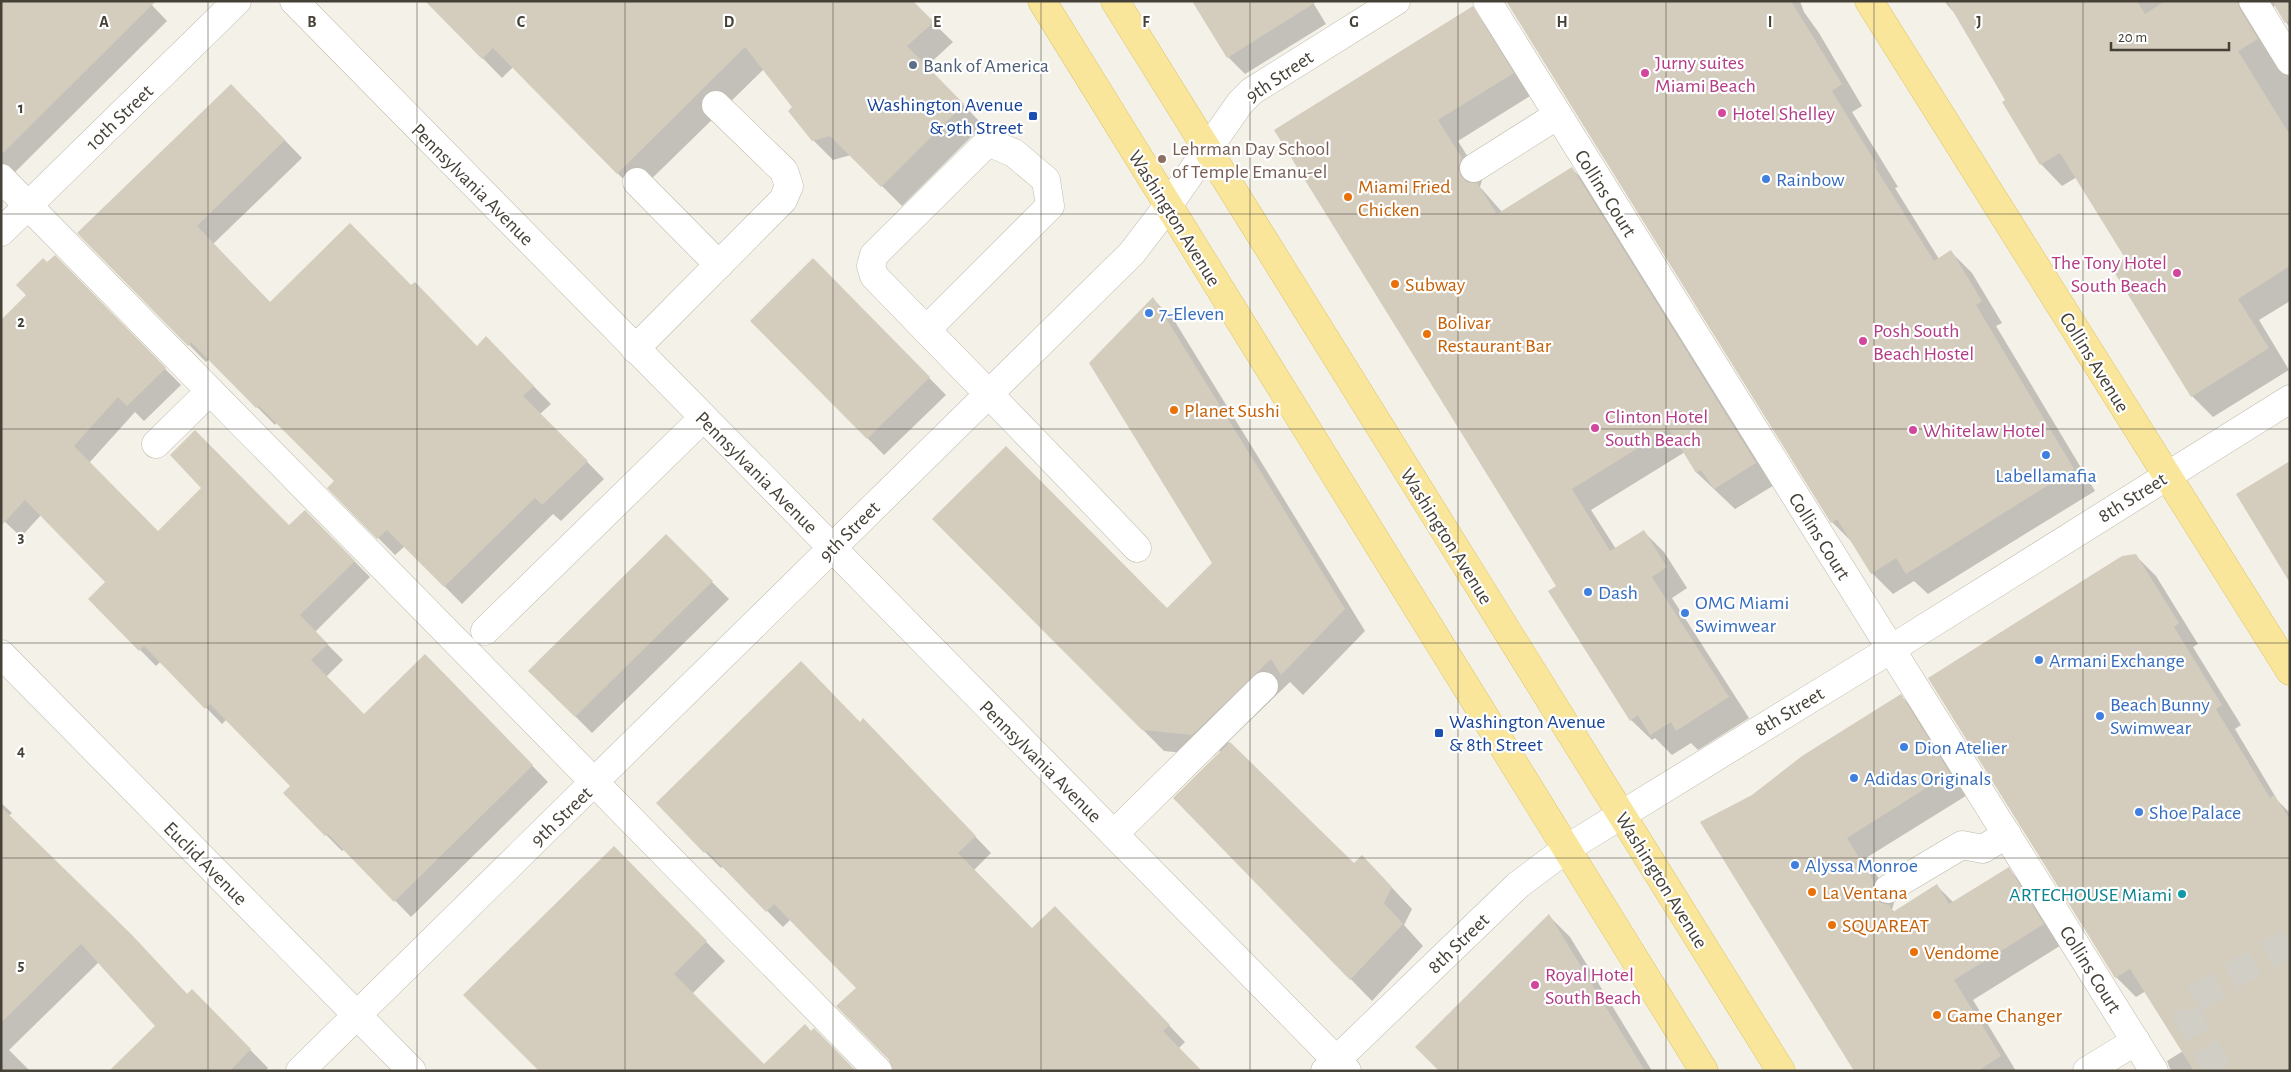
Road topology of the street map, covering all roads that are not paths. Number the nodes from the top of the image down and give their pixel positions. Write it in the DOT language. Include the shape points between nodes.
graph roads {
  1 [pos="237,1"];
  2 [pos="294,1"];
  3 [pos="1042,1"];
  4 [pos="1115,1"];
  5 [pos="1396,1"];
  6 [pos="1487,1"];
  7 [pos="1869,1"];
  8 [pos="2252,1"];
  9 [pos="2290,61"];
  10 [pos="716,105"];
  11 [pos="1558,116"];
  12 [pos="1206,149"];
  13 [pos="1474,168"];
  14 [pos="1,178"];
  15 [pos="637,182"];
  16 [pos="29,206"];
  17 [pos="1167,207"];
  18 [pos="1,232"];
  19 [pos="719,265"];
  20 [pos="926,330"];
  21 [pos="635,349"];
  22 [pos="210,391"];
  23 [pos="989,392"];
  24 [pos="2290,399"];
  25 [pos="703,418"];
  26 [pos="156,444"];
  27 [pos="2166,475"];
  28 [pos="832,548"];
  29 [pos="1137,548"];
  30 [pos="485,631"];
  31 [pos="1891,649"];
  32 [pos="1,654"];
  33 [pos="2290,671"];
  34 [pos="1264,686"];
  35 [pos="594,783"];
  36 [pos="1620,814"];
  37 [pos="1114,834"];
  38 [pos="2006,834"];
  39 [pos="1566,848"];
  40 [pos="1888,890"];
  41 [pos="356,1015"];
  42 [pos="2136,1041"];
  43 [pos="1336,1067"];
  44 [pos="300,1071"];
  45 [pos="412,1071"];
  46 [pos="878,1071"];
  47 [pos="1704,1071"];
  48 [pos="1781,1071"];
  49 [pos="2087,1071"];
  50 [pos="2154,1071"];
  1 -- 16 [label="street, 10th Street"];
  2 -- 21 [label="street, Pennsylvania Avenue"];
  3 -- 17 [label="main road, Washington Avenue"];
  4 -- 12 [label="main road, Washington Avenue"];
  5 -- 12 [label="street, 9th Street" via="1252,91"];
  6 -- 11 [label="street, Collins Court"];
  7 -- 27 [label="main road, Collins Avenue"];
  8 -- 9 [label="street"];
  10 -- 19 [label="street" via="784,171 789,186 783,200"];
  11 -- 13 [label="street"];
  11 -- 31 [label="street, Collins Court"];
  12 -- 17 [label="street, 9th Street"];
  12 -- 36 [label="main road, Washington Avenue"];
  14 -- 16 [label="street"];
  15 -- 19 [label="street"];
  16 -- 18 [label="street, 10th Street"];
  16 -- 22 [label="street"];
  17 -- 23 [label="street, 9th Street" via="1132,253"];
  17 -- 39 [label="main road, Washington Avenue"];
  19 -- 21 [label="street"];
  20 -- 20 [label="street" via="874,276 871,266 874,255 988,142 1014,153 1046,180 1050,206"];
  20 -- 23 [label="street"];
  21 -- 25 [label="street, Pennsylvania Avenue"];
  22 -- 26 [label="street"];
  22 -- 35 [label="street"];
  23 -- 28 [label="street, 9th Street"];
  23 -- 29 [label="street"];
  24 -- 27 [label="street, 8th Street"];
  25 -- 28 [label="street, Pennsylvania Avenue"];
  25 -- 30 [label="street"];
  27 -- 31 [label="street, 8th Street"];
  27 -- 33 [label="main road, Collins Avenue"];
  28 -- 35 [label="street, 9th Street"];
  28 -- 37 [label="street, Pennsylvania Avenue"];
  31 -- 36 [label="street, 8th Street"];
  31 -- 38 [label="street, Collins Court"];
  32 -- 41 [label="street, Euclid Avenue"];
  34 -- 37 [label="street"];
  35 -- 41 [label="street, 9th Street"];
  35 -- 46 [label="street"];
  36 -- 39 [label="street, 8th Street"];
  36 -- 48 [label="main road, Washington Avenue"];
  37 -- 43 [label="street, Pennsylvania Avenue"];
  38 -- 40 [label="street" via="1983,849 1962,845"];
  38 -- 42 [label="street, Collins Court"];
  39 -- 43 [label="street, 8th Street" via="1518,885"];
  39 -- 47 [label="main road, Washington Avenue"];
  41 -- 44 [label="street, 9th Street"];
  41 -- 45 [label="street, Euclid Avenue"];
  42 -- 49 [label="street"];
  42 -- 50 [label="street, Collins Court"];
}
